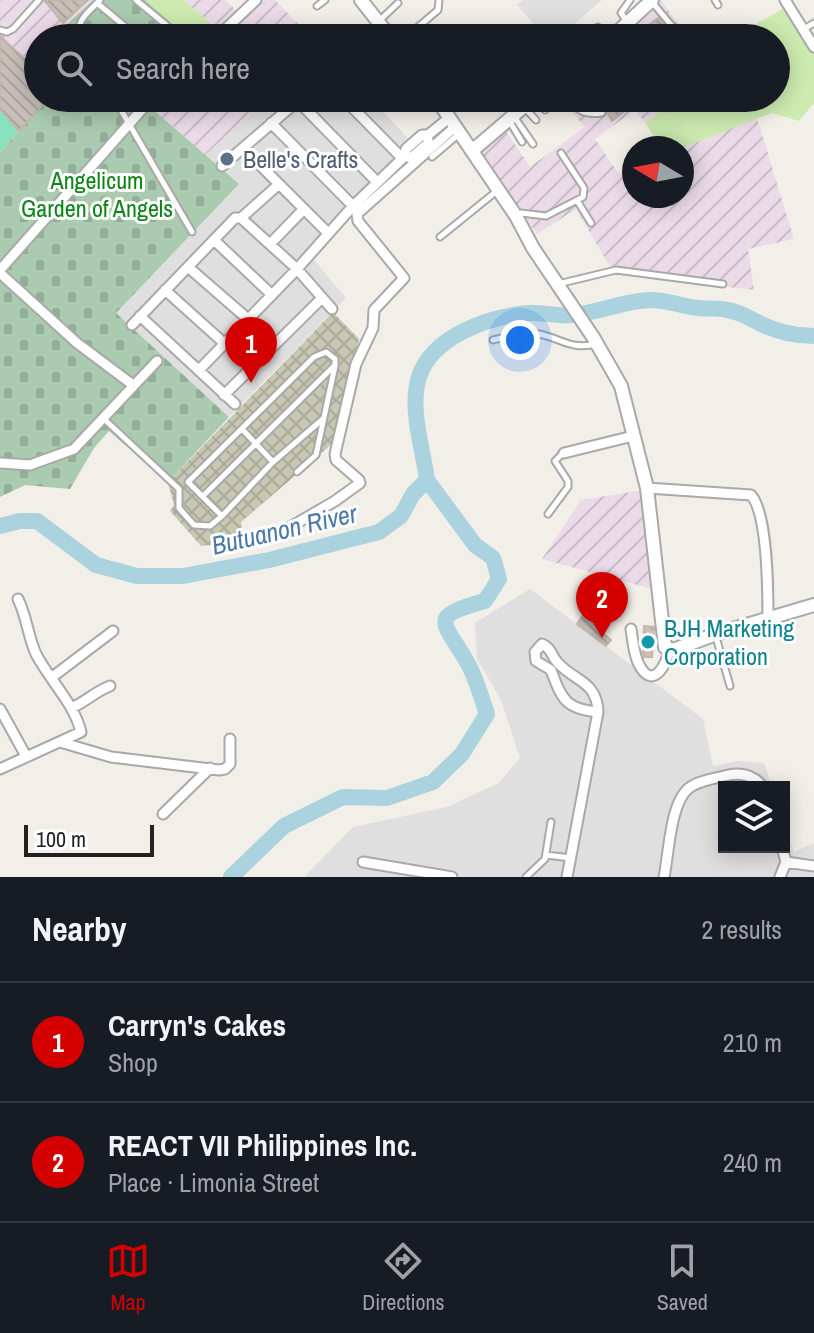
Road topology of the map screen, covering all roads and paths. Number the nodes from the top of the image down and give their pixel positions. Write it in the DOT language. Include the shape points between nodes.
graph roads {
  1 [pos="39,0"];
  2 [pos="136,0"];
  3 [pos="256,0"];
  4 [pos="325,0"];
  5 [pos="361,0"];
  6 [pos="439,0"];
  7 [pos="630,0"];
  8 [pos="652,0"];
  9 [pos="785,0"];
  10 [pos="99,2"];
  11 [pos="398,3"];
  12 [pos="317,6"];
  13 [pos="378,22"];
  14 [pos="629,23"];
  15 [pos="814,23"];
  16 [pos="80,24"];
  17 [pos="123,24"];
  18 [pos="165,24"];
  19 [pos="231,24"];
  20 [pos="422,24"];
  21 [pos="671,24"];
  22 [pos="804,29"];
  23 [pos="0,30"];
  24 [pos="814,47"];
  25 [pos="122,112"];
  26 [pos="139,112"];
  27 [pos="284,112"];
  28 [pos="310,112"];
  29 [pos="357,112"];
  30 [pos="518,112"];
  31 [pos="534,112"];
  32 [pos="581,112"];
  33 [pos="602,113"];
  34 [pos="449,114"];
  35 [pos="511,118"];
  36 [pos="536,120"];
  37 [pos="271,123"];
  38 [pos="128,124"];
  39 [pos="522,142"];
  40 [pos="533,144"];
  41 [pos="243,148"];
  42 [pos="473,150"];
  43 [pos="561,153"];
  44 [pos="404,157"];
  45 [pos="432,157"];
  46 [pos="222,166"];
  47 [pos="377,182"];
  48 [pos="278,185"];
  49 [pos="499,190"];
  50 [pos="578,202"];
  51 [pos="353,206"];
  52 [pos="304,209"];
  53 [pos="516,216"];
  54 [pos="241,218"];
  55 [pos="591,223"];
  56 [pos="192,232"];
  57 [pos="328,233"];
  58 [pos="440,237"];
  59 [pos="214,240"];
  60 [pos="270,244"];
  61 [pos="188,267"];
  62 [pos="297,269"];
  63 [pos="0,272"];
  64 [pos="557,284"];
  65 [pos="723,284"];
  66 [pos="165,290"];
  67 [pos="272,295"];
  68 [pos="322,298"];
  69 [pos="332,309"];
  70 [pos="140,316"];
  71 [pos="249,320"];
  72 [pos="132,325"];
  73 [pos="493,340"];
  74 [pos="595,341"];
  75 [pos="225,344"];
  76 [pos="157,361"];
  77 [pos="335,366"];
  78 [pos="199,370"];
  79 [pos="133,385"];
  80 [pos="224,395"];
  81 [pos="235,404"];
  82 [pos="324,418"];
  83 [pos="103,419"];
  84 [pos="242,429"];
  85 [pos="633,436"];
  86 [pos="256,444"];
  87 [pos="564,453"];
  88 [pos="273,462"];
  89 [pos="0,463"];
  90 [pos="297,472"];
  91 [pos="188,482"];
  92 [pos="647,488"];
  93 [pos="179,489"];
  94 [pos="203,496"];
  95 [pos="548,514"];
  96 [pos="222,516"];
  97 [pos="273,537"];
  98 [pos="18,599"];
  99 [pos="814,605"];
  100 [pos="768,619"];
  101 [pos="631,629"];
  102 [pos="113,631"];
  103 [pos="715,634"];
  104 [pos="669,651"];
  105 [pos="51,678"];
  106 [pos="110,686"];
  107 [pos="730,686"];
  108 [pos="71,708"];
  109 [pos="0,709"];
  110 [pos="598,712"];
  111 [pos="230,739"];
  112 [pos="60,742"];
  113 [pos="26,756"];
  114 [pos="210,768"];
  115 [pos="0,769"];
  116 [pos="756,781"];
  117 [pos="163,814"];
  118 [pos="551,822"];
  119 [pos="784,853"];
  120 [pos="546,855"];
  121 [pos="571,858"];
  122 [pos="363,862"];
  123 [pos="786,862"];
  124 [pos="814,866"];
  125 [pos="400,872"];
  126 [pos="452,877"];
  127 [pos="526,877"];
  128 [pos="567,877"];
  129 [pos="664,877"];
  130 [pos="780,877"];
  1 -- 23 [label="lane" via="13,29"];
  2 -- 18 [label="lane"];
  3 -- 19 [label="street"];
  4 -- 12 [label="lane"];
  5 -- 13 [label="street"];
  6 -- 20 [label="lane" via="438,10"];
  7 -- 14 [label="lane" via="621,13"];
  8 -- 14 [label="street"];
  8 -- 21 [label="lane"];
  9 -- 22 [label="street"];
  10 -- 16 [label="lane"];
  10 -- 17 [label="lane"];
  11 -- 13 [label="lane"];
  15 -- 22 [label="lane"];
  22 -- 24 [label="street"];
  25 -- 38 [label="lane"];
  26 -- 38 [label="street"];
  27 -- 37 [label="street"];
  28 -- 47 [label="street"];
  29 -- 44 [label="street"];
  30 -- 35 [label="street"];
  31 -- 36 [label="lane"];
  32 -- 33 [label="lane"];
  34 -- 42 [label="street"];
  34 -- 44 [label="street" via="428,135 428,143 411,158"];
  34 -- 45 [label="lane"];
  34 -- 97 [label="street" via="357,214 404,278 374,310 335,454 360,483"];
  35 -- 39 [label="lane"];
  35 -- 40 [label="lane"];
  35 -- 42 [label="street"];
  37 -- 41 [label="street"];
  37 -- 51 [label="street"];
  38 -- 56 [label="lane"];
  38 -- 63 [label="street"];
  41 -- 46 [label="street"];
  41 -- 48 [label="street"];
  42 -- 49 [label="street"];
  43 -- 50 [label="lane" via="584,188"];
  44 -- 47 [label="street"];
  47 -- 51 [label="street"];
  48 -- 52 [label="street"];
  48 -- 54 [label="street"];
  49 -- 53 [label="street"];
  49 -- 58 [label="lane"];
  50 -- 53 [label="lane" via="546,216"];
  50 -- 55 [label="lane"];
  51 -- 57 [label="street"];
  52 -- 57 [label="street"];
  52 -- 60 [label="street"];
  53 -- 64 [label="street"];
  54 -- 59 [label="street"];
  54 -- 60 [label="street"];
  57 -- 62 [label="street"];
  59 -- 61 [label="street"];
  59 -- 67 [label="street"];
  60 -- 62 [label="street"];
  61 -- 66 [label="street"];
  61 -- 71 [label="street"];
  62 -- 67 [label="street"];
  62 -- 68 [label="street"];
  63 -- 79 [label="street" via="77,343"];
  64 -- 65 [label="lane" via="616,270"];
  64 -- 74 [label="street"];
  66 -- 70 [label="street"];
  66 -- 75 [label="street"];
  67 -- 71 [label="street"];
  68 -- 69 [label="street"];
  68 -- 80 [label="street"];
  70 -- 72 [label="street"];
  70 -- 78 [label="street"];
  71 -- 75 [label="street"];
  73 -- 74 [label="lane" via="539,334 580,348"];
  74 -- 85 [label="street" via="621,386"];
  75 -- 78 [label="street"];
  76 -- 79 [label="street"];
  77 -- 82 [label="lane"];
  77 -- 84 [label="lane" via="326,352 314,357"];
  77 -- 86 [label="lane"];
  78 -- 80 [label="street"];
  79 -- 83 [label="street"];
  80 -- 81 [label="street"];
  82 -- 88 [label="lane"];
  82 -- 90 [label="lane" via="316,455"];
  83 -- 89 [label="street" via="63,454 30,465"];
  83 -- 93 [label="lane"];
  84 -- 86 [label="lane"];
  84 -- 91 [label="lane"];
  85 -- 87 [label="street"];
  85 -- 92 [label="street"];
  86 -- 88 [label="lane"];
  86 -- 94 [label="lane"];
  87 -- 95 [label="lane" via="555,461 568,487"];
  88 -- 96 [label="lane"];
  91 -- 93 [label="lane"];
  91 -- 94 [label="lane"];
  92 -- 100 [label="street" via="751,495 763,537"];
  92 -- 104 [label="street"];
  93 -- 96 [label="lane" via="179,508 194,525 210,526"];
  94 -- 96 [label="lane"];
  98 -- 105 [label="street" via="36,653"];
  99 -- 100 [label="street"];
  100 -- 103 [label="street"];
  101 -- 104 [label="street" via="639,667 650,676 667,663"];
  102 -- 105 [label="street"];
  103 -- 104 [label="street"];
  103 -- 107 [label="lane"];
  105 -- 108 [label="street"];
  106 -- 108 [label="street"];
  108 -- 112 [label="street" via="81,732"];
  109 -- 113 [label="street"];
  110 -- 110 [label="street" via="591,689 555,667 567,704"];
  110 -- 121 [label="street"];
  111 -- 114 [label="street" via="230,764"];
  112 -- 113 [label="street"];
  112 -- 114 [label="street" via="111,757"];
  113 -- 115 [label="street"];
  114 -- 117 [label="street"];
  116 -- 129 [label="street" via="736,773 687,789 677,805"];
  118 -- 120 [label="lane"];
  119 -- 123 [label="street"];
  120 -- 121 [label="lane"];
  120 -- 127 [label="lane"];
  121 -- 128 [label="street"];
  122 -- 125 [label="street"];
  123 -- 124 [label="street"];
  123 -- 130 [label="street"];
  125 -- 126 [label="street"];
}
